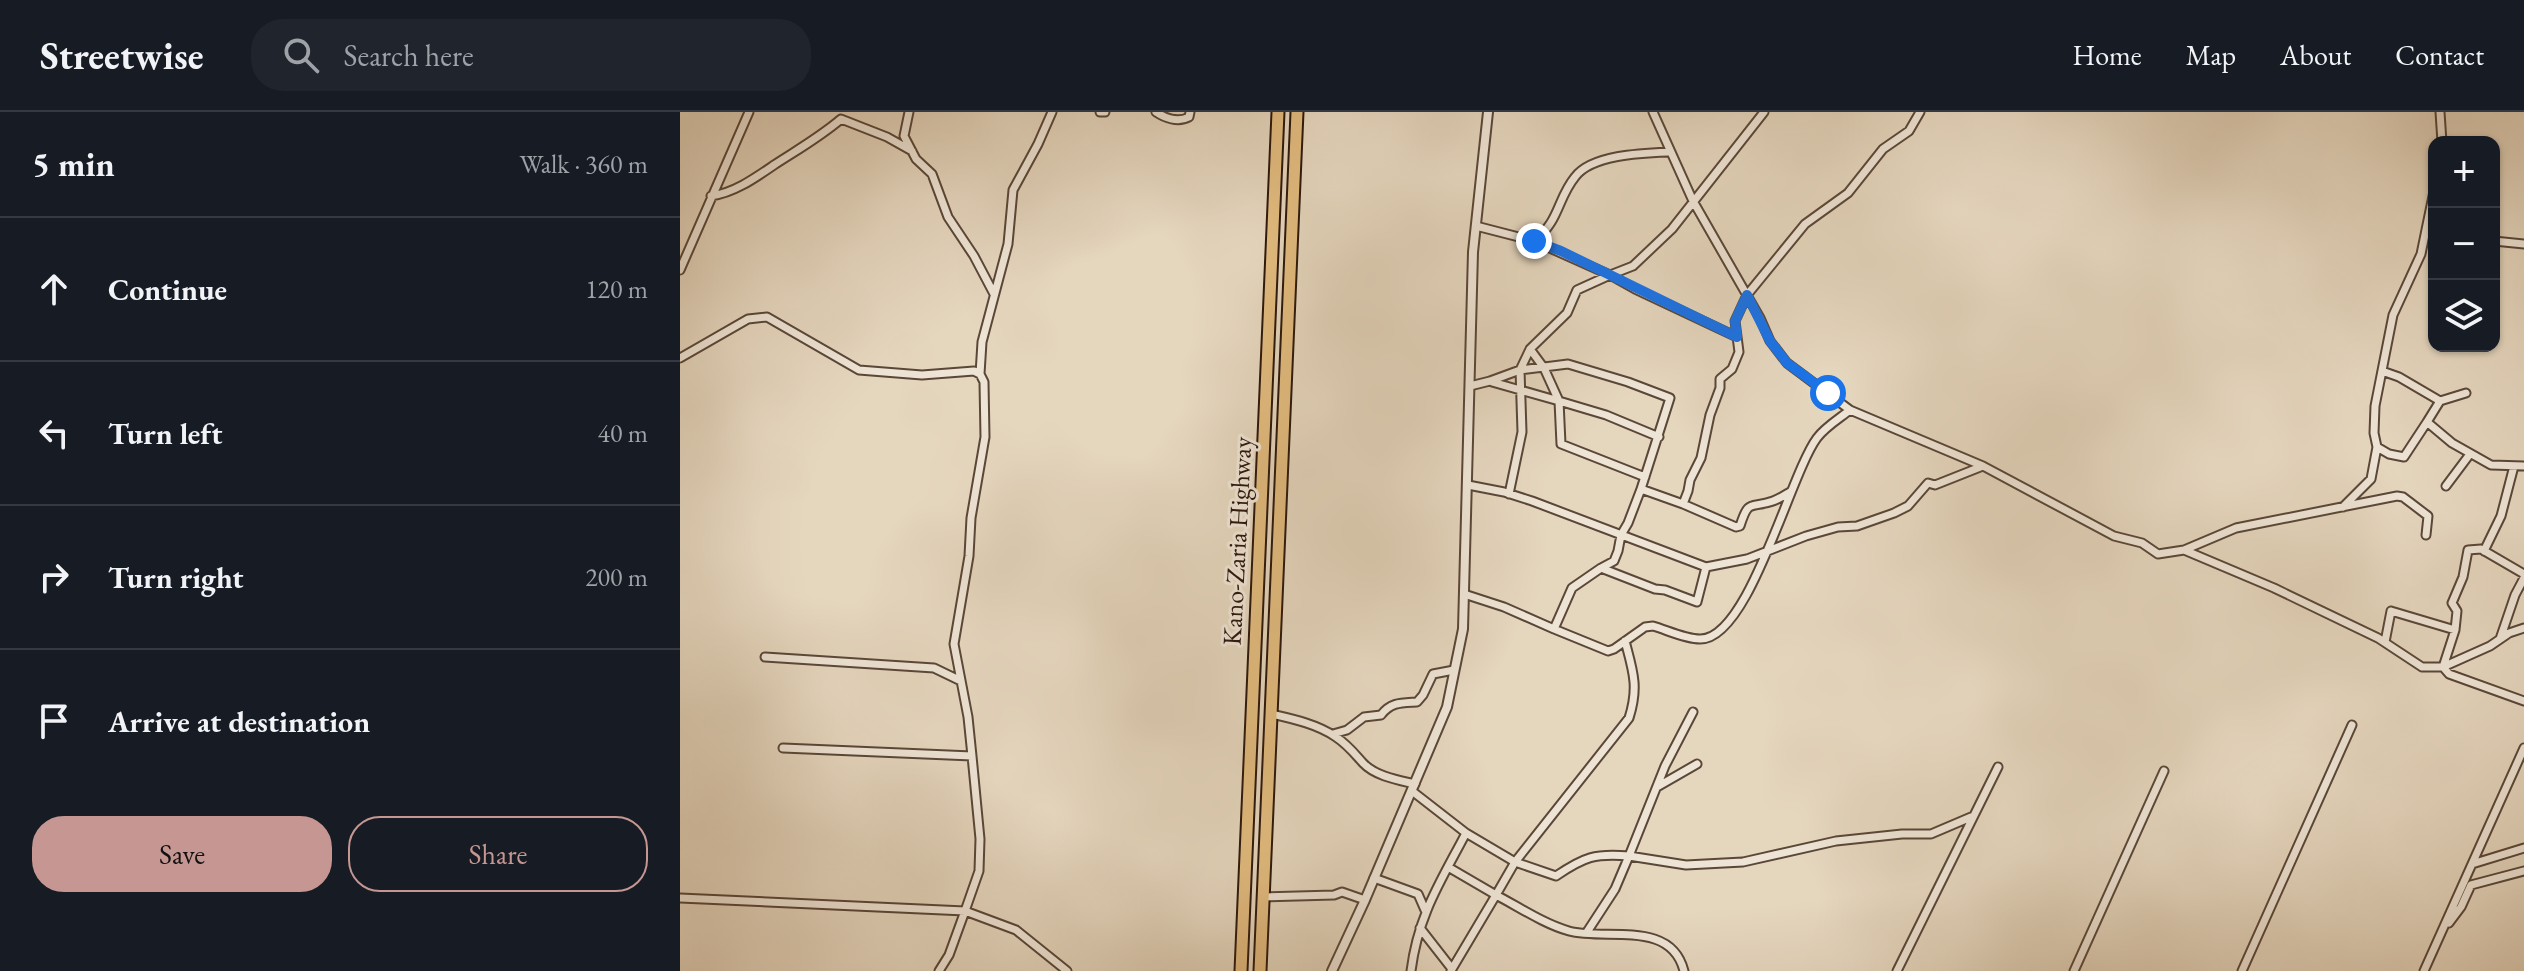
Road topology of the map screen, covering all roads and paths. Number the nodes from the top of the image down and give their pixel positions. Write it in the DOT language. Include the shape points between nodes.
graph roads {
  1 [pos="749,112"];
  2 [pos="909,112"];
  3 [pos="1052,112"];
  4 [pos="1156,112"];
  5 [pos="1190,112"];
  6 [pos="1278,112"];
  7 [pos="1297,112"];
  8 [pos="1488,112"];
  9 [pos="1653,112"];
  10 [pos="1764,112"];
  11 [pos="1920,112"];
  12 [pos="2440,112"];
  13 [pos="2442,136"];
  14 [pos="912,151"];
  15 [pos="1671,152"];
  16 [pos="711,196"];
  17 [pos="1693,201"];
  18 [pos="2430,208"];
  19 [pos="1476,226"];
  20 [pos="2423,240"];
  21 [pos="2428,240"];
  22 [pos="1534,241"];
  23 [pos="2500,242"];
  24 [pos="2524,244"];
  25 [pos="680,270"];
  26 [pos="1610,275"];
  27 [pos="1747,295"];
  28 [pos="995,296"];
  29 [pos="1737,337"];
  30 [pos="1530,349"];
  31 [pos="680,358"];
  32 [pos="1544,368"];
  33 [pos="1520,370"];
  34 [pos="2382,371"];
  35 [pos="980,374"];
  36 [pos="1490,381"];
  37 [pos="1470,386"];
  38 [pos="1521,390"];
  39 [pos="2466,393"];
  40 [pos="1559,401"];
  41 [pos="2440,401"];
  42 [pos="1850,410"];
  43 [pos="2427,422"];
  44 [pos="1659,437"];
  45 [pos="2377,447"];
  46 [pos="2470,454"];
  47 [pos="1983,466"];
  48 [pos="2514,466"];
  49 [pos="2524,466"];
  50 [pos="1645,477"];
  51 [pos="1468,485"];
  52 [pos="2446,486"];
  53 [pos="1641,489"];
  54 [pos="1790,492"];
  55 [pos="1509,494"];
  56 [pos="1683,504"];
  57 [pos="2343,507"];
  58 [pos="1621,535"];
  59 [pos="2426,535"];
  60 [pos="2184,550"];
  61 [pos="2484,551"];
  62 [pos="1768,552"];
  63 [pos="1706,567"];
  64 [pos="1601,568"];
  65 [pos="2524,576"];
  66 [pos="1464,594"];
  67 [pos="2524,628"];
  68 [pos="1554,629"];
  69 [pos="2455,630"];
  70 [pos="2500,639"];
  71 [pos="1625,641"];
  72 [pos="2385,642"];
  73 [pos="765,657"];
  74 [pos="2443,667"];
  75 [pos="1454,670"];
  76 [pos="961,681"];
  77 [pos="2524,701"];
  78 [pos="1693,712"];
  79 [pos="1271,714"];
  80 [pos="2352,725"];
  81 [pos="1333,734"];
  82 [pos="783,748"];
  83 [pos="2524,748"];
  84 [pos="972,756"];
  85 [pos="2517,763"];
  86 [pos="1697,764"];
  87 [pos="1998,767"];
  88 [pos="2164,771"];
  89 [pos="2524,771"];
  90 [pos="1414,787"];
  91 [pos="1655,788"];
  92 [pos="1971,817"];
  93 [pos="1466,833"];
  94 [pos="2524,848"];
  95 [pos="1629,856"];
  96 [pos="1515,862"];
  97 [pos="2472,864"];
  98 [pos="1448,867"];
  99 [pos="2524,871"];
  100 [pos="1374,878"];
  101 [pos="1496,895"];
  102 [pos="1263,897"];
  103 [pos="680,898"];
  104 [pos="1365,900"];
  105 [pos="1425,910"];
  106 [pos="965,911"];
  107 [pos="1420,928"];
  108 [pos="1587,932"];
  109 [pos="2439,938"];
  110 [pos="1452,970"];
  111 [pos="939,971"];
  112 [pos="1067,971"];
  113 [pos="1241,971"];
  114 [pos="1260,971"];
  115 [pos="1332,971"];
  116 [pos="1411,971"];
  117 [pos="1684,971"];
  118 [pos="1897,971"];
  119 [pos="2074,971"];
  120 [pos="2242,971"];
  121 [pos="2424,971"];
  1 -- 16 [label="street"];
  2 -- 14 [label="street" via="904,136"];
  3 -- 28 [label="street" via="1013,190 1008,244"];
  4 -- 5 [label="street" via="1182,120"];
  6 -- 113 [label="highway, Kano-Zaria Highway"];
  7 -- 79 [label="highway, Kano-Zaria Highway"];
  8 -- 19 [label="street"];
  9 -- 15 [label="street"];
  10 -- 17 [label="street"];
  11 -- 27 [label="street" via="1909,131 1883,149 1848,193 1805,224"];
  12 -- 13 [label="street"];
  14 -- 16 [label="street" via="841,119 762,174"];
  14 -- 28 [label="street" via="932,174 948,217"];
  15 -- 17 [label="street"];
  15 -- 22 [label="street" via="1605,159 1575,175 1547,231"];
  16 -- 25 [label="street"];
  17 -- 26 [label="street" via="1633,266"];
  17 -- 27 [label="street"];
  18 -- 20 [label="street"];
  19 -- 22 [label="street"];
  19 -- 37 [label="street"];
  20 -- 21 [label="street"];
  20 -- 34 [label="street" via="2393,315"];
  22 -- 26 [label="street"];
  23 -- 24 [label="street"];
  26 -- 29 [label="street"];
  26 -- 30 [label="street" via="1577,290 1567,313"];
  27 -- 29 [label="street" via="1735,321"];
  27 -- 42 [label="street" via="1787,363"];
  28 -- 35 [label="street" via="982,342"];
  29 -- 56 [label="street" via="1739,352 1732,369 1720,379 1701,458"];
  30 -- 32 [label="street"];
  30 -- 33 [label="street"];
  31 -- 35 [label="street" via="748,319 767,317 859,370"];
  32 -- 33 [label="street"];
  32 -- 40 [label="street"];
  32 -- 44 [label="street" via="1568,364 1670,398"];
  33 -- 36 [label="street"];
  33 -- 38 [label="street"];
  34 -- 41 [label="street"];
  34 -- 45 [label="street" via="2375,406"];
  35 -- 76 [label="street" via="985,437 954,644"];
  36 -- 37 [label="street"];
  36 -- 38 [label="street"];
  37 -- 51 [label="street"];
  38 -- 40 [label="street"];
  38 -- 55 [label="street" via="1522,432"];
  39 -- 41 [label="street"];
  40 -- 44 [label="street"];
  40 -- 50 [label="street" via="1561,444"];
  41 -- 43 [label="street"];
  42 -- 47 [label="street"];
  42 -- 54 [label="street" via="1818,437"];
  43 -- 45 [label="street" via="2404,457"];
  43 -- 46 [label="street"];
  44 -- 50 [label="street"];
  45 -- 57 [label="street" via="2371,479"];
  46 -- 48 [label="street" via="2491,465"];
  46 -- 52 [label="street"];
  47 -- 60 [label="street" via="2114,536 2142,543 2158,554"];
  47 -- 62 [label="street" via="1928,483 1908,506 1894,513 1806,536"];
  48 -- 49 [label="street"];
  48 -- 61 [label="street" via="2501,516"];
  50 -- 53 [label="street"];
  51 -- 55 [label="street"];
  51 -- 66 [label="street"];
  53 -- 56 [label="street"];
  53 -- 58 [label="street"];
  54 -- 56 [label="street" via="1749,507 1736,527"];
  54 -- 62 [label="street"];
  55 -- 58 [label="street"];
  57 -- 59 [label="street" via="2403,497 2428,516"];
  57 -- 60 [label="street" via="2236,528"];
  58 -- 63 [label="street"];
  58 -- 64 [label="street" via="1614,561"];
  60 -- 72 [label="street"];
  61 -- 65 [label="street"];
  61 -- 69 [label="street" via="2468,550 2452,603 2457,611"];
  62 -- 63 [label="street"];
  62 -- 71 [label="street" via="1734,618 1716,633 1702,640 1653,626"];
  63 -- 64 [label="street" via="1697,602"];
  64 -- 68 [label="street" via="1572,588"];
  65 -- 70 [label="street"];
  66 -- 68 [label="street"];
  66 -- 75 [label="street"];
  67 -- 70 [label="street"];
  68 -- 71 [label="street" via="1608,651"];
  69 -- 72 [label="street" via="2391,611"];
  69 -- 74 [label="street"];
  70 -- 74 [label="street"];
  71 -- 96 [label="street" via="1636,681 1629,718"];
  72 -- 74 [label="street" via="2422,667"];
  73 -- 76 [label="street" via="934,668"];
  74 -- 77 [label="street" via="2449,674"];
  75 -- 81 [label="street" via="1433,674 1417,702 1397,703"];
  75 -- 90 [label="street" via="1447,707"];
  76 -- 84 [label="street"];
  78 -- 91 [label="street"];
  79 -- 81 [label="street"];
  79 -- 102 [label="highway, Kano-Zaria Highway"];
  80 -- 120 [label="street"];
  81 -- 90 [label="street" via="1365,765"];
  82 -- 84 [label="street"];
  83 -- 85 [label="street"];
  84 -- 106 [label="street" via="980,855"];
  85 -- 89 [label="street"];
  85 -- 97 [label="street"];
  86 -- 91 [label="street"];
  87 -- 92 [label="street"];
  88 -- 119 [label="street"];
  90 -- 93 [label="street"];
  90 -- 100 [label="street"];
  91 -- 95 [label="street"];
  92 -- 95 [label="street" via="1931,834 1836,841 1743,862 1686,865"];
  92 -- 118 [label="street"];
  93 -- 96 [label="street"];
  93 -- 98 [label="street"];
  94 -- 97 [label="street"];
  95 -- 96 [label="street" via="1585,857 1556,876"];
  95 -- 108 [label="street"];
  96 -- 101 [label="street"];
  97 -- 109 [label="street"];
  98 -- 101 [label="street"];
  98 -- 105 [label="street"];
  99 -- 109 [label="street" via="2471,885"];
  100 -- 104 [label="street"];
  100 -- 105 [label="street" via="1418,894"];
  101 -- 108 [label="street" via="1570,931"];
  101 -- 110 [label="street"];
  102 -- 104 [label="street" via="1342,892"];
  102 -- 114 [label="highway, Kano-Zaria Highway"];
  103 -- 106 [label="street"];
  104 -- 115 [label="street"];
  105 -- 107 [label="street"];
  106 -- 111 [label="street"];
  106 -- 112 [label="street" via="1016,930"];
  107 -- 110 [label="street"];
  107 -- 116 [label="street"];
  108 -- 117 [label="street" via="1636,934 1663,944 1678,954"];
  109 -- 121 [label="street"];
}
